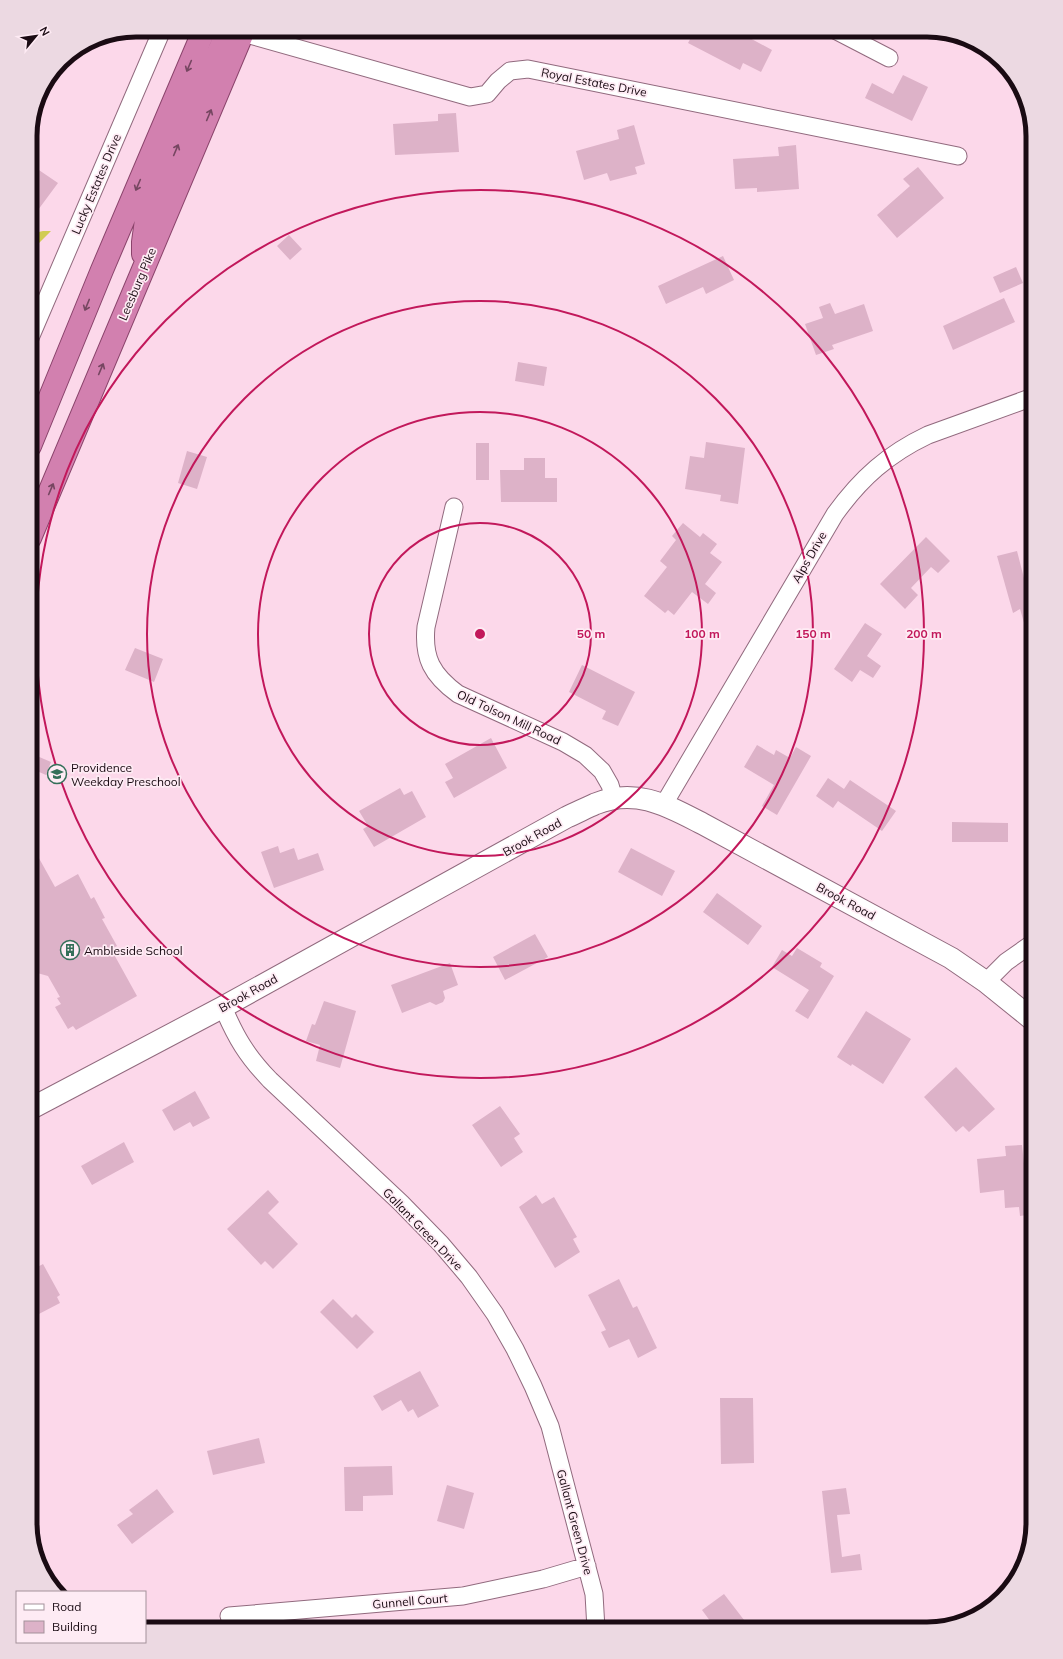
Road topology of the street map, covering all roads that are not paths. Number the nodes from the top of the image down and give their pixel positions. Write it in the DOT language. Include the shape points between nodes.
graph roads {
  1 [pos="159,37"];
  2 [pos="201,37"];
  3 [pos="235,37"];
  4 [pos="259,37"];
  5 [pos="848,37"];
  6 [pos="888,58"];
  7 [pos="958,156"];
  8 [pos="37,322"];
  9 [pos="1026,400"];
  10 [pos="37,429"];
  11 [pos="454,507"];
  12 [pos="37,521"];
  13 [pos="614,798"];
  14 [pos="664,804"];
  15 [pos="1026,948"];
  16 [pos="986,982"];
  17 [pos="223,1007"];
  18 [pos="1026,1014"];
  19 [pos="37,1105"];
  20 [pos="587,1566"];
  21 [pos="229,1616"];
  22 [pos="596,1622"];
  1 -- 8 [label="street, Lucky Estates Drive"];
  2 -- 10 [label="highway, one-way"];
  12 -- 3 [label="highway, Leesburg Pike, one-way" via="144,267 143,242 146,220"];
  4 -- 7 [label="street, Royal Estates Drive" via="470,97 487,94 510,71 528,69"];
  5 -- 6 [label="street"];
  9 -- 14 [label="street, Alps Drive" via="913,442 889,456 850,493 835,514"];
  11 -- 13 [label="street, Old Tolson Mill Road" via="426,627 427,656 434,671 458,694 563,742 585,755 602,771"];
  13 -- 14 [label="street, Brook Road" via="634,797"];
  13 -- 17 [label="street, Brook Road" via="596,803 567,817"];
  14 -- 16 [label="street, Brook Road" via="932,948"];
  15 -- 16 [label="street" via="1006,962"];
  16 -- 18 [label="street, Brook Road"];
  17 -- 19 [label="street, Brook Road"];
  17 -- 20 [label="street, Gallant Green Drive" via="235,1035 252,1062 441,1244 469,1277 495,1314 515,1349 550,1426"];
  20 -- 21 [label="street, Gunnell Court" via="543,1579 463,1596"];
  20 -- 22 [label="street, Gallant Green Drive" via="594,1594"];
}
